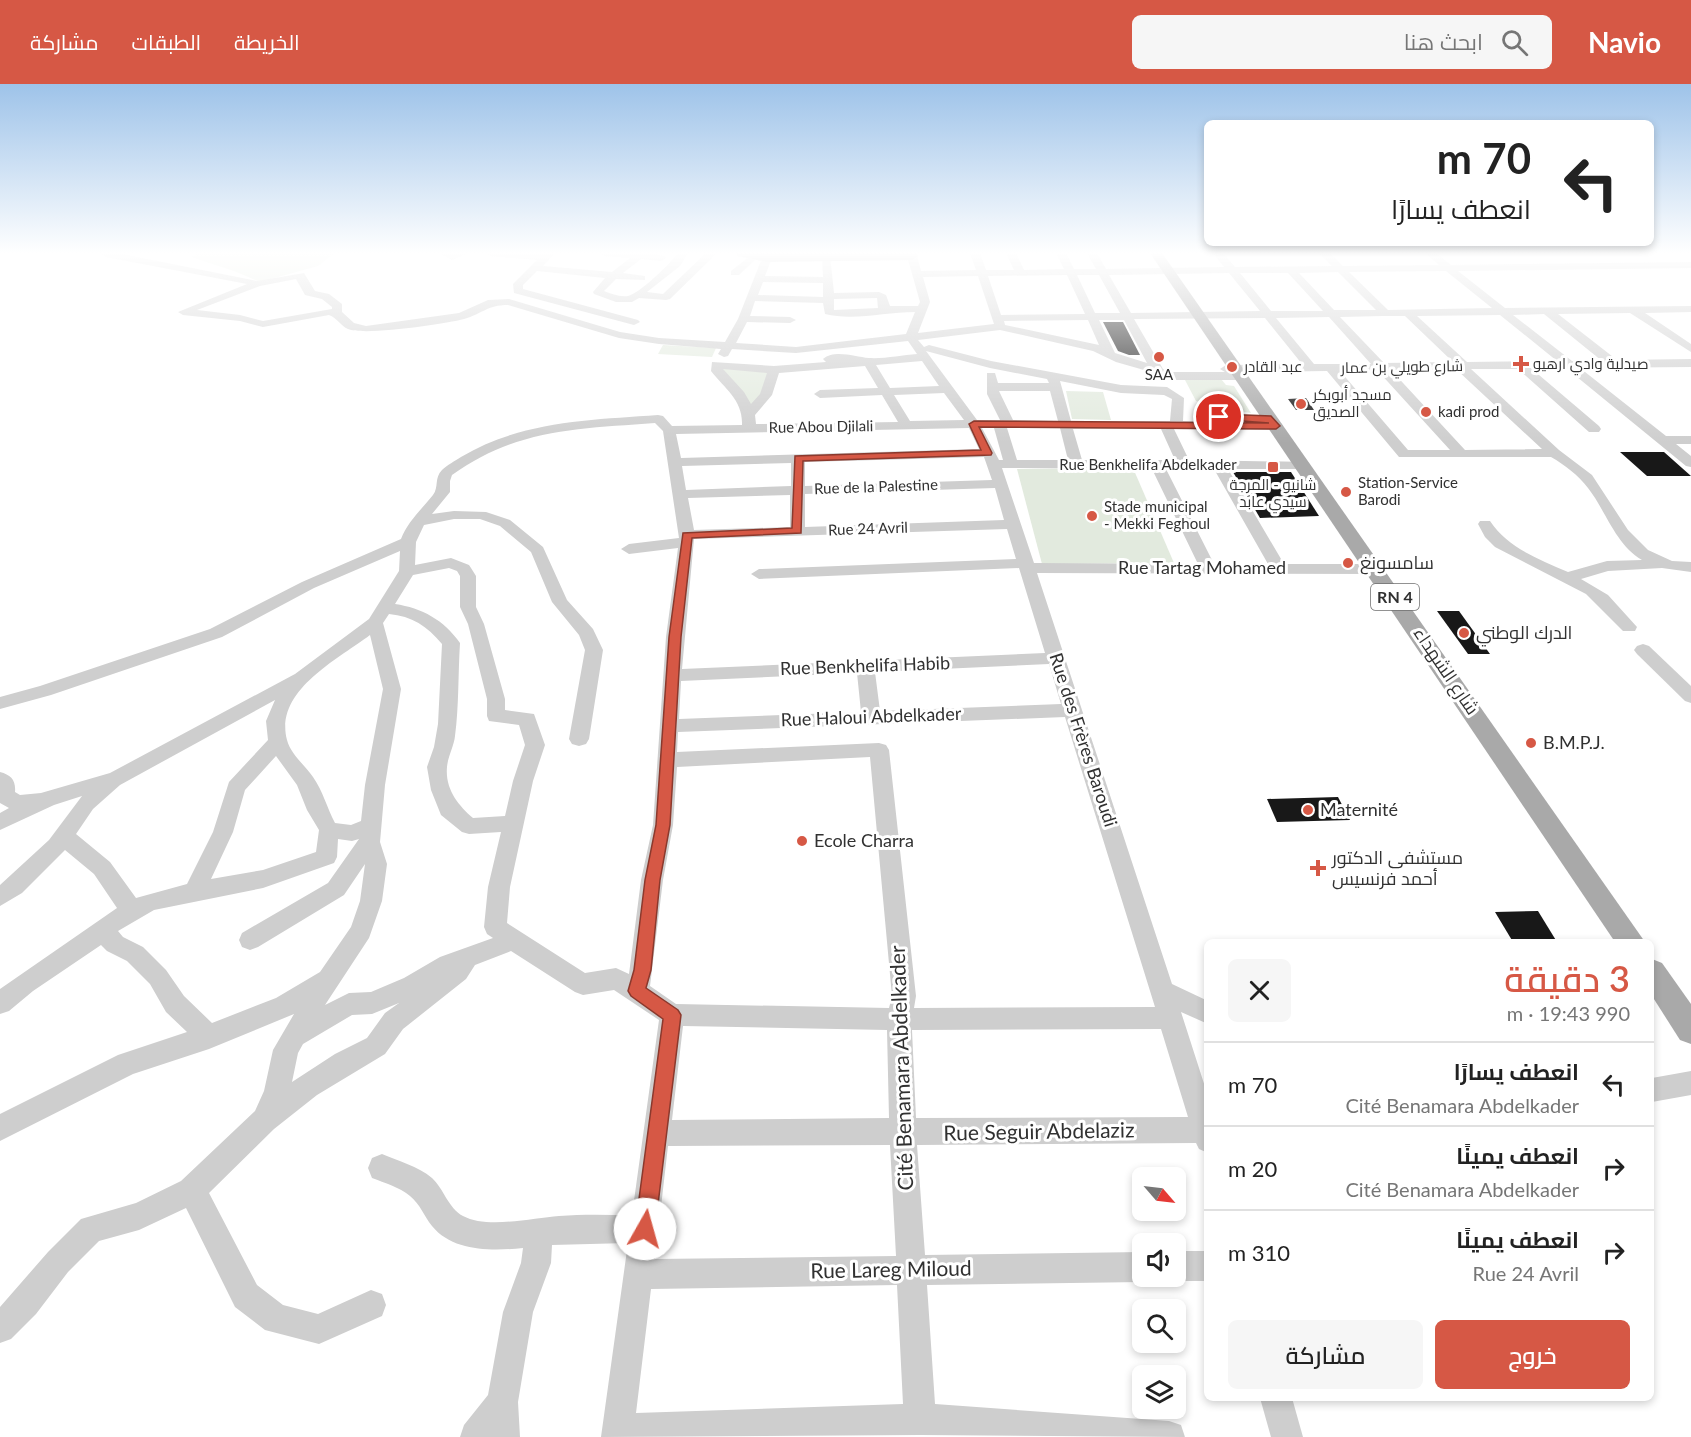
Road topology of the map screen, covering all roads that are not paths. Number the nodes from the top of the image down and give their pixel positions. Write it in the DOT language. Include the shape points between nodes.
graph roads {
  1 [pos="222,316"];
  2 [pos="304,316"];
  3 [pos="339,316"];
  4 [pos="460,316"];
  5 [pos="556,316"];
  6 [pos="612,316"];
  7 [pos="744,316"];
  8 [pos="917,316"];
  9 [pos="996,316"];
  10 [pos="1090,316"];
  11 [pos="1092,316"];
  12 [pos="1128,316"];
  13 [pos="1200,316"];
  14 [pos="1271,316"];
  15 [pos="1333,316"];
  16 [pos="1411,316"];
  17 [pos="1508,316"];
  18 [pos="1553,316"];
  19 [pos="1642,316"];
  20 [pos="743,319"];
  21 [pos="790,320"];
  22 [pos="634,322"];
  23 [pos="998,323"];
  24 [pos="912,339"];
  25 [pos="728,348"];
  26 [pos="1691,349"];
  27 [pos="927,352"];
  28 [pos="1109,353"];
  29 [pos="795,354"];
  30 [pos="869,362"];
  31 [pos="1691,363"];
  32 [pos="811,364"];
  33 [pos="990,364"];
  34 [pos="1614,364"];
  35 [pos="716,365"];
  36 [pos="1521,365"];
  37 [pos="1568,365"];
  38 [pos="1462,366"];
  39 [pos="1382,367"];
  40 [pos="1311,368"];
  41 [pos="1331,368"];
  42 [pos="774,370"];
  43 [pos="1157,370"];
  44 [pos="1239,373"];
  45 [pos="1055,382"];
  46 [pos="992,387"];
  47 [pos="947,389"];
  48 [pos="885,391"];
  49 [pos="820,394"];
  50 [pos="749,414"];
  51 [pos="1172,422"];
  52 [pos="1273,422"];
  53 [pos="974,424"];
  54 [pos="1003,424"];
  55 [pos="906,425"];
  56 [pos="1065,425"];
  57 [pos="749,428"];
  58 [pos="1594,429"];
  59 [pos="669,430"];
  60 [pos="1691,440"];
  61 [pos="1663,441"];
  62 [pos="1461,453"];
  63 [pos="1554,453"];
  64 [pos="798,458"];
  65 [pos="997,460"];
  66 [pos="675,462"];
  67 [pos="1691,463"];
  68 [pos="1076,464"];
  69 [pos="1157,465"];
  70 [pos="1184,465"];
  71 [pos="1220,465"];
  72 [pos="1303,465"];
  73 [pos="1000,484"];
  74 [pos="797,490"];
  75 [pos="681,494"];
  76 [pos="420,521"];
  77 [pos="1013,524"];
  78 [pos="1485,524"];
  79 [pos="797,531"];
  80 [pos="686,538"];
  81 [pos="408,542"];
  82 [pos="629,549"];
  83 [pos="1662,564"];
  84 [pos="1027,566"];
  85 [pos="1691,567"];
  86 [pos="1208,568"];
  87 [pos="1278,568"];
  88 [pos="1376,569"];
  89 [pos="407,571"];
  90 [pos="759,574"];
  91 [pos="1569,577"];
  92 [pos="380,616"];
  93 [pos="1629,627"];
  94 [pos="1643,650"];
  95 [pos="1057,658"];
  96 [pos="865,666"];
  97 [pos="674,675"];
  98 [pos="301,678"];
  99 [pos="1691,698"];
  100 [pos="0,703"];
  101 [pos="1073,710"];
  102 [pos="871,717"];
  103 [pos="669,726"];
  104 [pos="579,739"];
  105 [pos="278,742"];
  106 [pos="667,760"];
  107 [pos="0,779"];
  108 [pos="113,780"];
  109 [pos="47,799"];
  110 [pos="0,822"];
  111 [pos="514,823"];
  112 [pos="329,830"];
  113 [pos="370,834"];
  114 [pos="63,836"];
  115 [pos="194,891"];
  116 [pos="0,897"];
  117 [pos="133,911"];
  118 [pos="103,930"];
  119 [pos="1629,939"];
  120 [pos="250,940"];
  121 [pos="513,940"];
  122 [pos="466,958"];
  123 [pos="1654,975"];
  124 [pos="329,980"];
  125 [pos="637,991"];
  126 [pos="1162,991"];
  127 [pos="0,1003"];
  128 [pos="1204,1011"];
  129 [pos="672,1015"];
  130 [pos="1171,1018"];
  131 [pos="899,1019"];
  132 [pos="1691,1030"];
  133 [pos="294,1036"];
  134 [pos="209,1037"];
  135 [pos="1691,1083"];
  136 [pos="1654,1090"];
  137 [pos="265,1120"];
  138 [pos="0,1128"];
  139 [pos="1204,1128"];
  140 [pos="656,1133"];
  141 [pos="903,1133"];
  142 [pos="1204,1135"];
  143 [pos="382,1168"];
  144 [pos="191,1191"];
  145 [pos="645,1229"];
  146 [pos="539,1232"];
  147 [pos="1186,1266"];
  148 [pos="1204,1266"];
  149 [pos="1132,1267"];
  150 [pos="911,1269"];
  151 [pos="639,1274"];
  152 [pos="371,1305"];
  153 [pos="0,1328"];
  154 [pos="1277,1401"];
  155 [pos="502,1402"];
  156 [pos="920,1419"];
  157 [pos="618,1433"];
  158 [pos="476,1437"];
  159 [pos="504,1437"];
  160 [pos="1169,1437"];
  161 [pos="1287,1437"];
  1 -- 2 [label="street" via="263,324"];
  3 -- 4 [label="street" via="357,328"];
  5 -- 25 [label="street" via="619,335"];
  6 -- 22 [label="street"];
  7 -- 20 [label="street"];
  8 -- 24 [label="street"];
  9 -- 23 [label="street"];
  10 -- 23 [label="street"];
  11 -- 28 [label="street"];
  12 -- 43 [label="street"];
  13 -- 44 [label="main road, شارع الشهداء / RN 4"];
  14 -- 40 [label="street"];
  15 -- 39 [label="street"];
  16 -- 38 [label="street"];
  17 -- 37 [label="street"];
  18 -- 34 [label="street"];
  19 -- 26 [label="street"];
  20 -- 21 [label="street"];
  20 -- 25 [label="street"];
  23 -- 24 [label="street"];
  23 -- 28 [label="street, شارع طويلي بن عمار"];
  24 -- 27 [label="street, Rue des Frères Baroudi"];
  24 -- 29 [label="street"];
  25 -- 29 [label="street"];
  25 -- 35 [label="street"];
  27 -- 30 [label="street"];
  27 -- 33 [label="street"];
  27 -- 47 [label="street, Rue des Frères Baroudi"];
  28 -- 43 [label="street, شارع طويلي بن عمار"];
  29 -- 32 [label="street"];
  30 -- 32 [label="street"];
  30 -- 48 [label="street"];
  31 -- 34 [label="street, شارع طويلي بن عمار"];
  32 -- 42 [label="street"];
  33 -- 45 [label="street"];
  33 -- 46 [label="street"];
  34 -- 37 [label="street, شارع طويلي بن عمار"];
  35 -- 42 [label="street"];
  35 -- 50 [label="street" via="740,395"];
  36 -- 37 [label="street, شارع طويلي بن عمار"];
  36 -- 38 [label="street, شارع طويلي بن عمار"];
  36 -- 58 [label="street"];
  37 -- 61 [label="street"];
  38 -- 39 [label="street, شارع طويلي بن عمار"];
  38 -- 63 [label="street"];
  39 -- 41 [label="street, شارع طويلي بن عمار"];
  39 -- 62 [label="street"];
  40 -- 41 [label="street, شارع طويلي بن عمار"];
  40 -- 44 [label="street, شارع طويلي بن عمار"];
  41 -- 62 [label="street" via="1404,454"];
  42 -- 50 [label="street" via="766,395"];
  43 -- 44 [label="street, شارع طويلي بن عمار" via="1167,376"];
  44 -- 52 [label="main road, شارع الشهداء / RN 4"];
  45 -- 46 [label="street"];
  45 -- 51 [label="street" via="1167,391 1178,398"];
  45 -- 56 [label="street"];
  46 -- 54 [label="street"];
  47 -- 48 [label="street"];
  47 -- 53 [label="street, Rue des Frères Baroudi"];
  48 -- 49 [label="street"];
  48 -- 55 [label="street"];
  50 -- 57 [label="street"];
  51 -- 52 [label="street, Rue Abou Djilali"];
  51 -- 56 [label="street, Rue Abou Djilali"];
  51 -- 70 [label="street"];
  52 -- 72 [label="main road, شارع الشهداء / RN 4"];
  53 -- 54 [label="street, Rue Abou Djilali"];
  53 -- 55 [label="street, Rue Abou Djilali"];
  53 -- 65 [label="street, Rue des Frères Baroudi"];
  54 -- 56 [label="street, Rue Abou Djilali"];
  54 -- 65 [label="street"];
  55 -- 57 [label="street, Rue Abou Djilali"];
  56 -- 68 [label="street"];
  57 -- 59 [label="street, Rue Abou Djilali"];
  59 -- 66 [label="street"];
  59 -- 76 [label="street" via="658,419 523,432 483,447 445,475 443,492"];
  60 -- 61 [label="street"];
  61 -- 67 [label="street"];
  62 -- 63 [label="street"];
  63 -- 83 [label="street" via="1594,487 1631,545"];
  64 -- 65 [label="street, Rue Benkhelifa Abdelkader"];
  64 -- 66 [label="street, Rue Benkhelifa Abdelkader"];
  64 -- 74 [label="street"];
  65 -- 68 [label="street, Rue Benkhelifa Abdelkader"];
  65 -- 73 [label="street, Rue des Frères Baroudi"];
  66 -- 75 [label="street"];
  68 -- 69 [label="street, Rue Benkhelifa Abdelkader"];
  69 -- 70 [label="street, Rue Benkhelifa Abdelkader"];
  69 -- 86 [label="street"];
  70 -- 71 [label="street, Rue Benkhelifa Abdelkader"];
  71 -- 72 [label="street, Rue Benkhelifa Abdelkader"];
  71 -- 87 [label="street"];
  72 -- 88 [label="main road, شارع الشهداء / RN 4"];
  73 -- 74 [label="street, Rue de la Palestine"];
  73 -- 77 [label="street, Rue des Frères Baroudi"];
  74 -- 75 [label="street, Rue de la Palestine"];
  74 -- 79 [label="street"];
  75 -- 80 [label="street"];
  76 -- 81 [label="street"];
  76 -- 104 [label="street" via="481,515 505,523 538,550 560,602 587,633 594,650"];
  77 -- 79 [label="street, Rue 24 Avril"];
  77 -- 84 [label="street, Rue des Frères Baroudi"];
  78 -- 91 [label="street" via="1486,532 1507,550"];
  79 -- 80 [label="street, Rue 24 Avril"];
  80 -- 82 [label="street, Rue 24 Avril"];
  80 -- 97 [label="street"];
  81 -- 89 [label="street"];
  81 -- 100 [label="street" via="308,585 216,633"];
  83 -- 85 [label="street"];
  83 -- 91 [label="street" via="1607,566"];
  84 -- 86 [label="street, Rue Tartag Mohamed"];
  84 -- 90 [label="street, Rue Tartag Mohamed"];
  84 -- 95 [label="street, Rue des Frères Baroudi"];
  86 -- 87 [label="street, Rue Tartag Mohamed"];
  87 -- 88 [label="street, Rue Tartag Mohamed"];
  88 -- 119 [label="main road, شارع الشهداء / RN 4"];
  89 -- 92 [label="street"];
  89 -- 111 [label="street" via="451,563 463,568 468,576 468,607 496,699 496,716 527,719 536,745"];
  91 -- 93 [label="street" via="1594,593"];
  92 -- 98 [label="street"];
  92 -- 111 [label="street" via="420,614 451,643 447,724 437,767 448,809 469,826"];
  92 -- 113 [label="street" via="392,689"];
  94 -- 99 [label="street"];
  95 -- 96 [label="street, Rue Benkhelifa Habib"];
  95 -- 101 [label="street, Rue des Frères Baroudi"];
  96 -- 97 [label="street, Rue Benkhelifa Habib"];
  96 -- 102 [label="street"];
  97 -- 103 [label="street"];
  98 -- 105 [label="street" via="286,695 275,721"];
  98 -- 108 [label="street"];
  101 -- 102 [label="street, Rue Haloui Abdelkader"];
  101 -- 126 [label="street, Rue des Frères Baroudi"];
  102 -- 103 [label="street, Rue Haloui Abdelkader"];
  103 -- 106 [label="street"];
  105 -- 112 [label="street" via="306,782"];
  105 -- 115 [label="street" via="236,788 223,832"];
  106 -- 125 [label="street" via="663,825"];
  106 -- 131 [label="street, Cité Benamara Abdelkader" via="879,750 904,996"];
  107 -- 109 [label="street" via="6,784 5,796 17,803"];
  108 -- 109 [label="street"];
  108 -- 114 [label="street" via="86,804"];
  109 -- 110 [label="street"];
  111 -- 121 [label="street" via="499,887 495,927"];
  112 -- 113 [label="street"];
  112 -- 115 [label="street" via="326,857 263,879"];
  113 -- 120 [label="street" via="336,890"];
  113 -- 124 [label="street" via="375,864 371,901 361,931"];
  114 -- 116 [label="street"];
  114 -- 117 [label="street" via="102,868"];
  115 -- 117 [label="street" via="149,902"];
  117 -- 118 [label="street"];
  118 -- 127 [label="street"];
  118 -- 134 [label="street" via="114,944 135,954 150,969 175,1004"];
  121 -- 122 [label="street"];
  121 -- 125 [label="street" via="583,984 616,979"];
  122 -- 133 [label="street" via="372,1003 349,1004"];
  122 -- 137 [label="street" via="458,972 394,1021 376,1046 308,1086"];
  123 -- 132 [label="main road"];
  124 -- 133 [label="street"];
  124 -- 134 [label="street" via="285,1006"];
  125 -- 129 [label="street"];
  126 -- 128 [label="street"];
  126 -- 130 [label="street, Rue des Frères Baroudi"];
  129 -- 131 [label="street"];
  129 -- 140 [label="street"];
  130 -- 131 [label="street"];
  130 -- 139 [label="street, Rue des Frères Baroudi"];
  131 -- 141 [label="street, Cité Benamara Abdelkader"];
  133 -- 137 [label="street"];
  134 -- 138 [label="street" via="128,1064"];
  135 -- 136 [label="street"];
  137 -- 144 [label="street"];
  140 -- 141 [label="street, Rue Seguir Abdelaziz"];
  140 -- 145 [label="street"];
  141 -- 142 [label="street, Rue Seguir Abdelaziz"];
  141 -- 150 [label="street, Cité Benamara Abdelkader"];
  143 -- 146 [label="street" via="415,1182 436,1211 457,1229 480,1234"];
  144 -- 152 [label="street" via="246,1296 276,1319 319,1329"];
  144 -- 153 [label="street" via="139,1216 91,1229"];
  145 -- 146 [label="street"];
  145 -- 151 [label="street"];
  146 -- 155 [label="street" via="536,1263 518,1312"];
  147 -- 148 [label="street"];
  149 -- 150 [label="street, Rue Lareg Miloud"];
  150 -- 151 [label="street, Rue Lareg Miloud"];
  150 -- 156 [label="street, Cité Benamara Abdelkader"];
  151 -- 157 [label="street"];
  154 -- 161 [label="street"];
  155 -- 158 [label="street"];
  155 -- 159 [label="street"];
  156 -- 157 [label="street"];
  156 -- 160 [label="street"];
}
